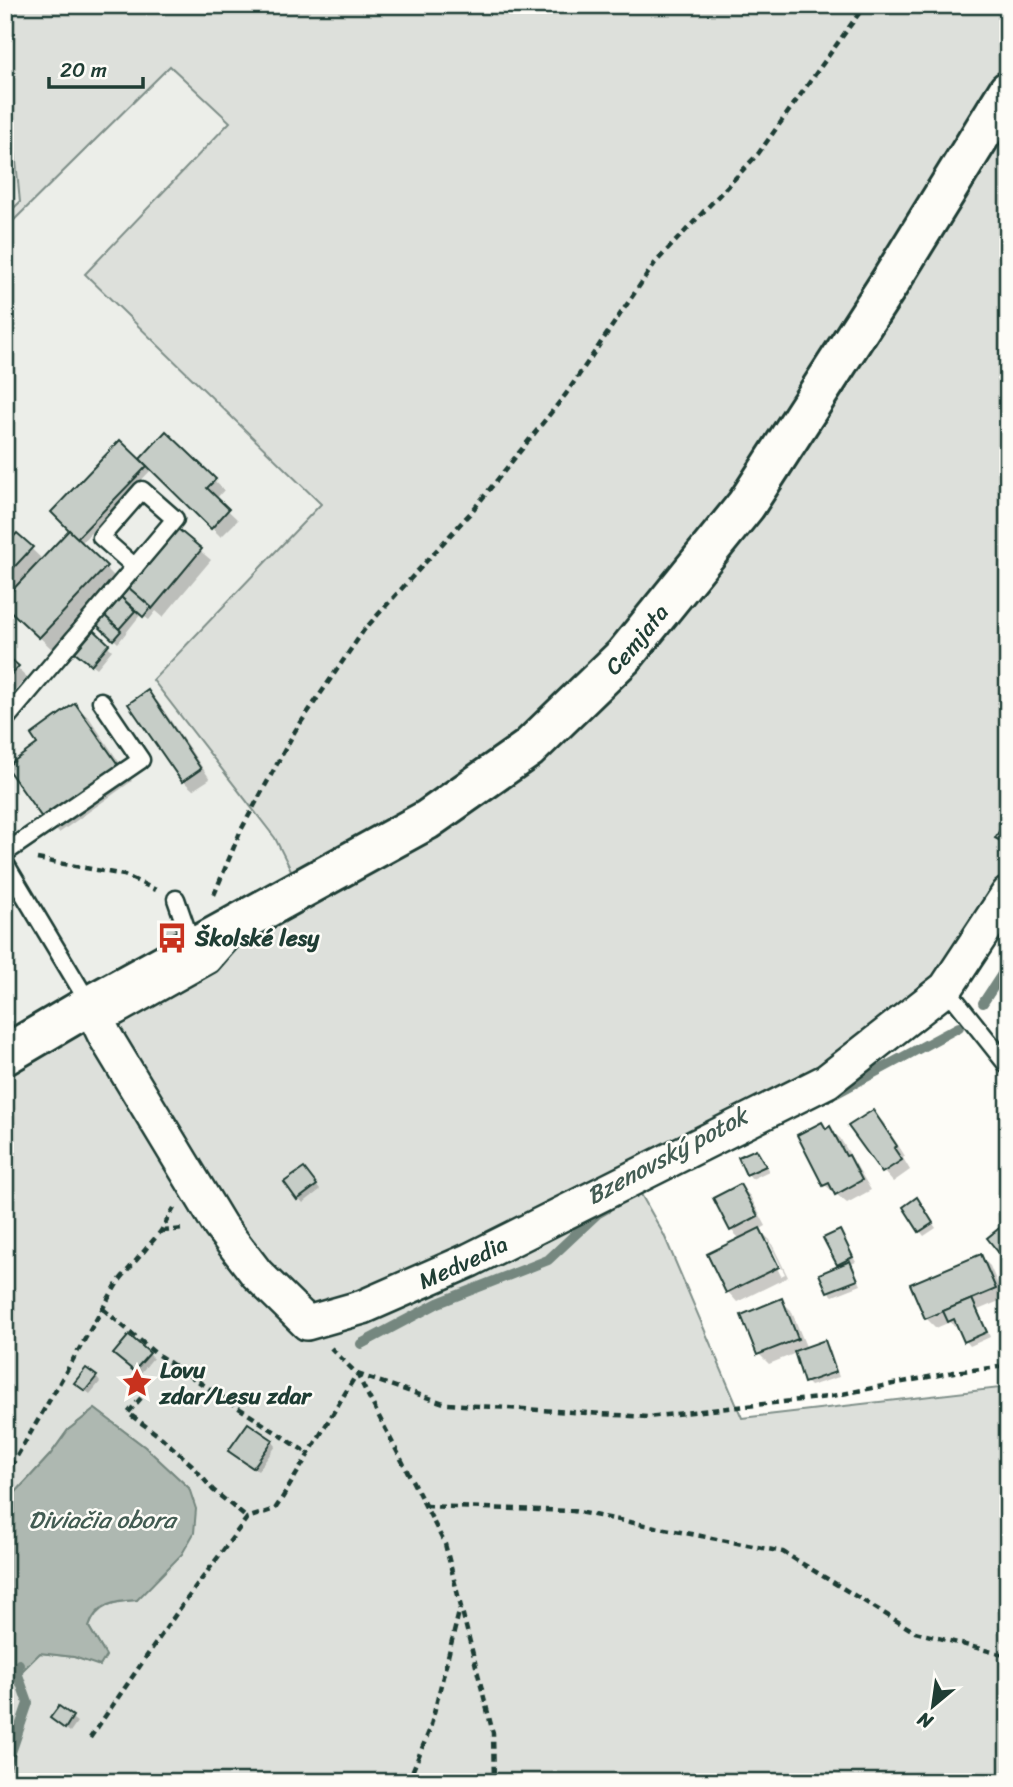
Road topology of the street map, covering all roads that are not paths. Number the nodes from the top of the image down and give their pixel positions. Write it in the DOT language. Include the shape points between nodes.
graph roads {
  1 [pos="1008,91"];
  2 [pos="135,566"];
  3 [pos="101,701"];
  4 [pos="5,720"];
  5 [pos="5,853"];
  6 [pos="5,863"];
  7 [pos="1008,894"];
  8 [pos="176,899"];
  9 [pos="254,915"];
  10 [pos="193,948"];
  11 [pos="946,988"];
  12 [pos="94,1012"];
  13 [pos="5,1055"];
  14 [pos="1008,1066"];
  1 -- 9 [label="main road, Cemjata" via="746,505 624,656 528,749 427,820"];
  2 -- 2 [label="lane" via="175,519 142,490 102,537"];
  2 -- 4 [label="lane"];
  3 -- 5 [label="lane" via="141,760"];
  6 -- 12 [label="lane"];
  7 -- 11 [label="street, Medvedia"];
  8 -- 10 [label="lane"];
  9 -- 10 [label="main road, Cemjata"];
  9 -- 12 [label="lane" via="211,964 118,1016"];
  10 -- 12 [label="main road, Cemjata"];
  11 -- 12 [label="street, Medvedia" via="827,1081 470,1259 363,1307 307,1324 257,1274 220,1226"];
  11 -- 14 [label="lane"];
  12 -- 13 [label="main road, Cemjata" via="53,1026"];
}
